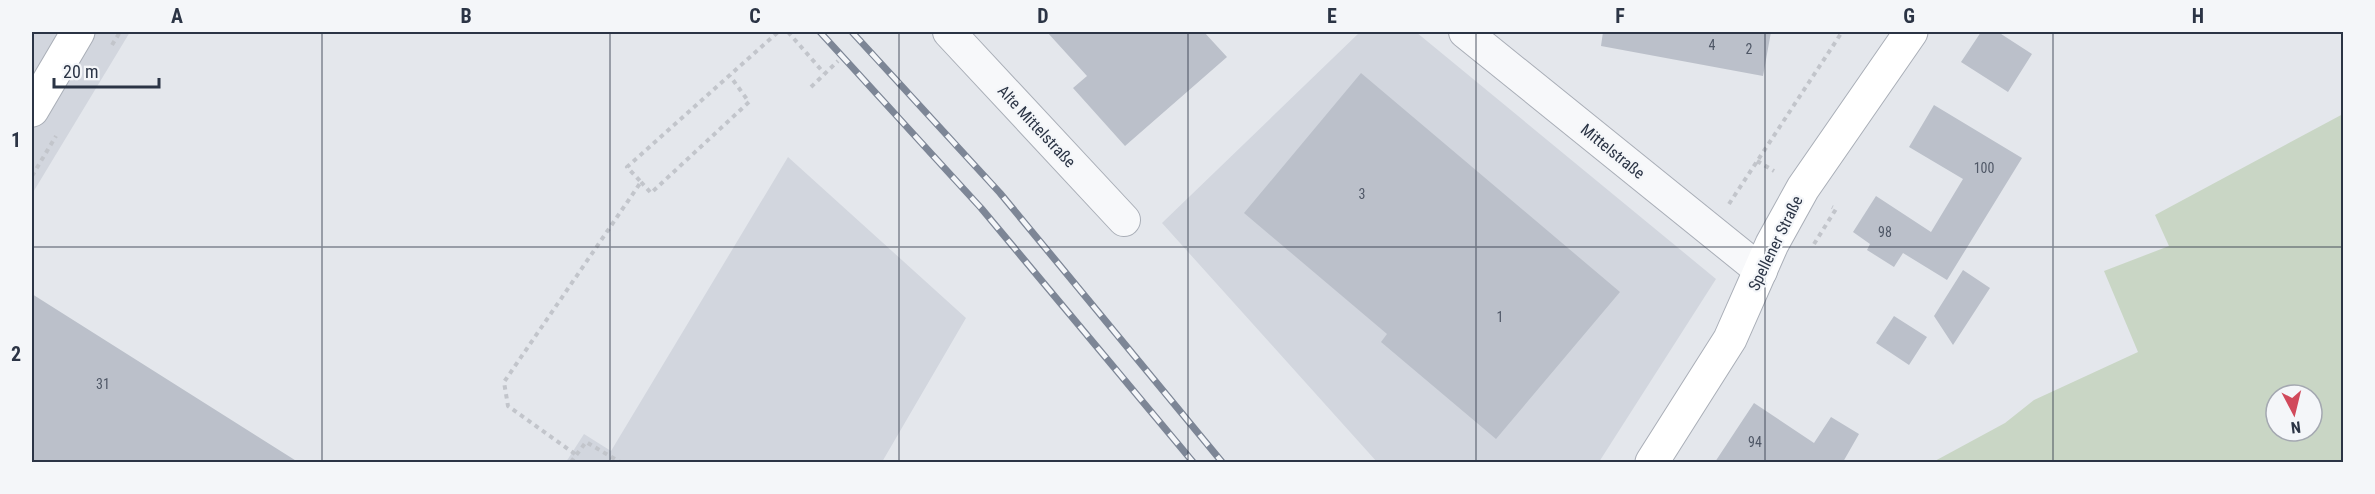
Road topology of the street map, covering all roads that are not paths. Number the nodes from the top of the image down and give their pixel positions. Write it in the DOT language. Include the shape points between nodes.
graph roads {
  1 [pos="78,32"];
  2 [pos="950,32"];
  3 [pos="1465,32"];
  4 [pos="1911,32"];
  5 [pos="32,110"];
  6 [pos="1124,219"];
  7 [pos="1761,271"];
  8 [pos="1652,462"];
  1 -- 5 [label="street"];
  2 -- 6 [label="street, Alte Mittelstraße"];
  3 -- 7 [label="street, Mittelstraße"];
  4 -- 7 [label="street, Spellener Straße" via="1824,154 1786,218"];
  7 -- 8 [label="street, Spellener Straße" via="1730,339"];
}
